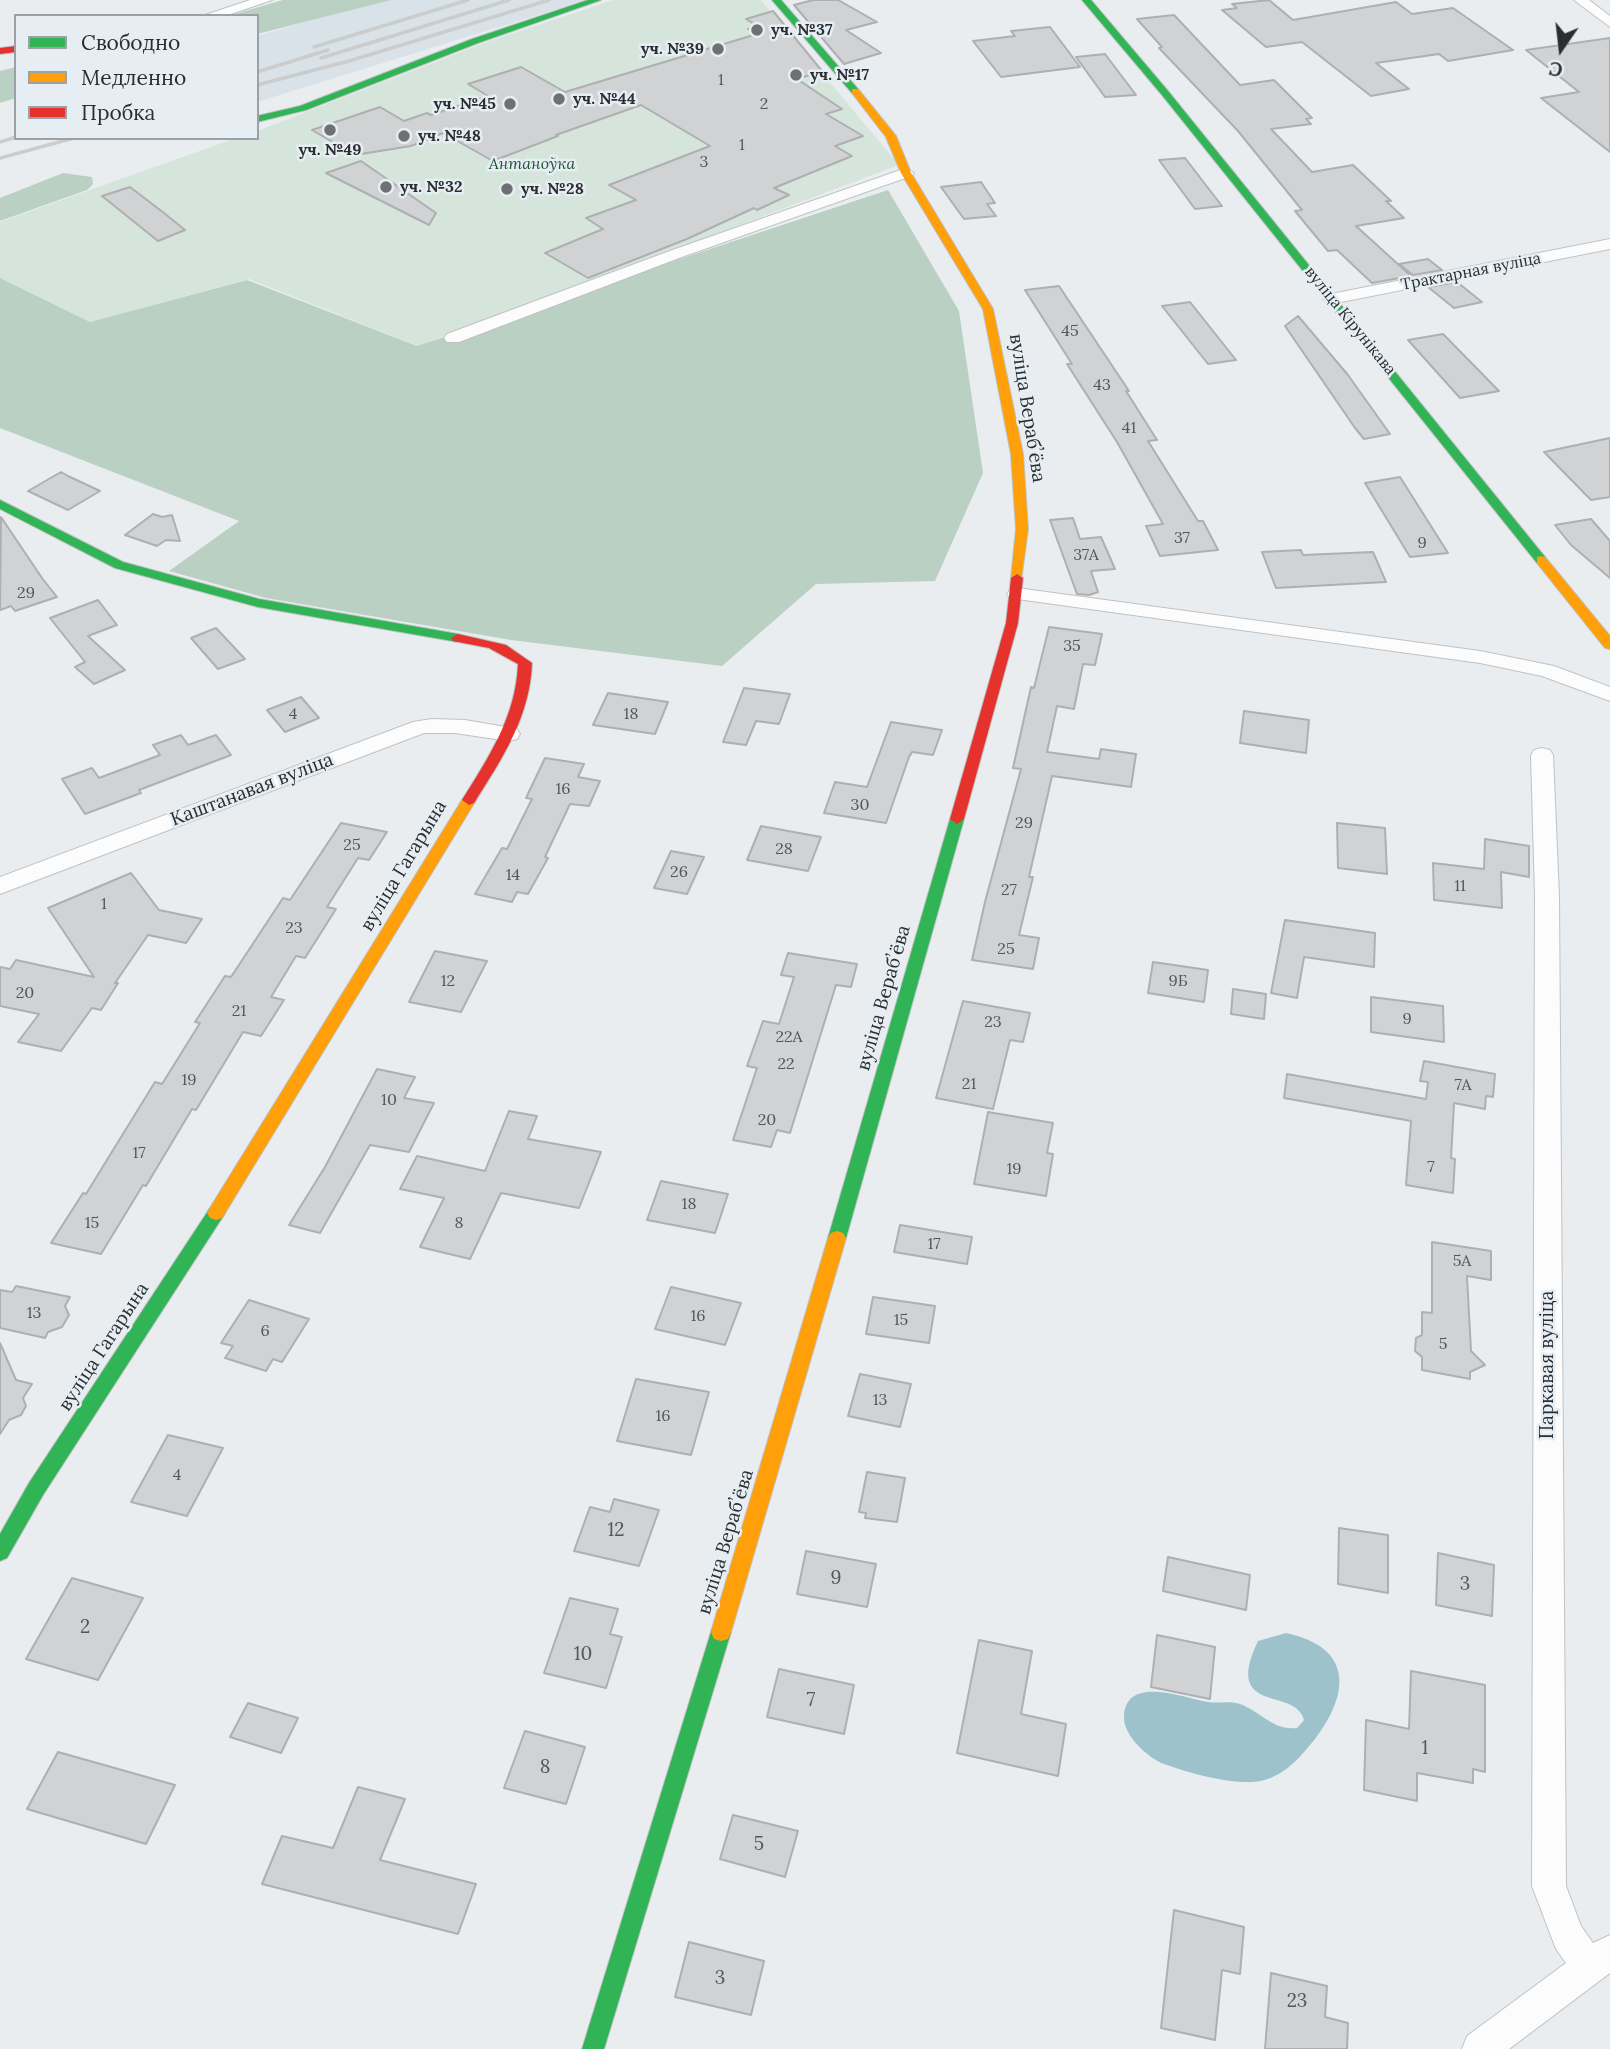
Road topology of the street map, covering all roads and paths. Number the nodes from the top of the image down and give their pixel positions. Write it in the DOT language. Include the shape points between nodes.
graph roads {
  1 [pos="265,0"];
  2 [pos="597,0"];
  3 [pos="776,0"];
  4 [pos="1086,0"];
  5 [pos="1581,0"];
  6 [pos="216,14"];
  7 [pos="1610,23"];
  8 [pos="259,119"];
  9 [pos="906,173"];
  10 [pos="1610,244"];
  11 [pos="1331,299"];
  12 [pos="453,338"];
  13 [pos="0,504"];
  14 [pos="1017,594"];
  15 [pos="1610,645"];
  16 [pos="1610,694"];
  17 [pos="509,734"];
  18 [pos="1542,755"];
  19 [pos="0,886"];
  20 [pos="0,1552"];
  21 [pos="1599,1959"];
  22 [pos="593,2049"];
  23 [pos="1480,2049"];
  1 -- 6 [label="street"];
  2 -- 8 [label="street" via="475,41 303,108"];
  3 -- 9 [label="street, вуліца Верабʼёва" via="882,124"];
  4 -- 11 [label="street, вуліца Кірунікава"];
  5 -- 7 [label="street"];
  9 -- 12 [label="street"];
  9 -- 14 [label="street, вуліца Верабʼёва" via="988,309 1017,454 1022,529"];
  10 -- 11 [label="street, Трактарная вуліца"];
  11 -- 15 [label="street, вуліца Кірунікава"];
  13 -- 17 [label="street, вуліца Гагарына" via="119,565 258,604 495,644 525,663 524,696"];
  14 -- 16 [label="street" via="1480,657 1547,671"];
  14 -- 22 [label="street, вуліца Верабʼёва" via="771,1469"];
  17 -- 19 [label="street, Каштанавая вуліца" via="466,725 421,727"];
  17 -- 20 [label="street, вуліца Гагарына" via="242,1172"];
  18 -- 21 [label="street, Паркавая вуліца" via="1547,895 1549,1886 1568,1937"];
  21 -- 23 [label="street"];
}
